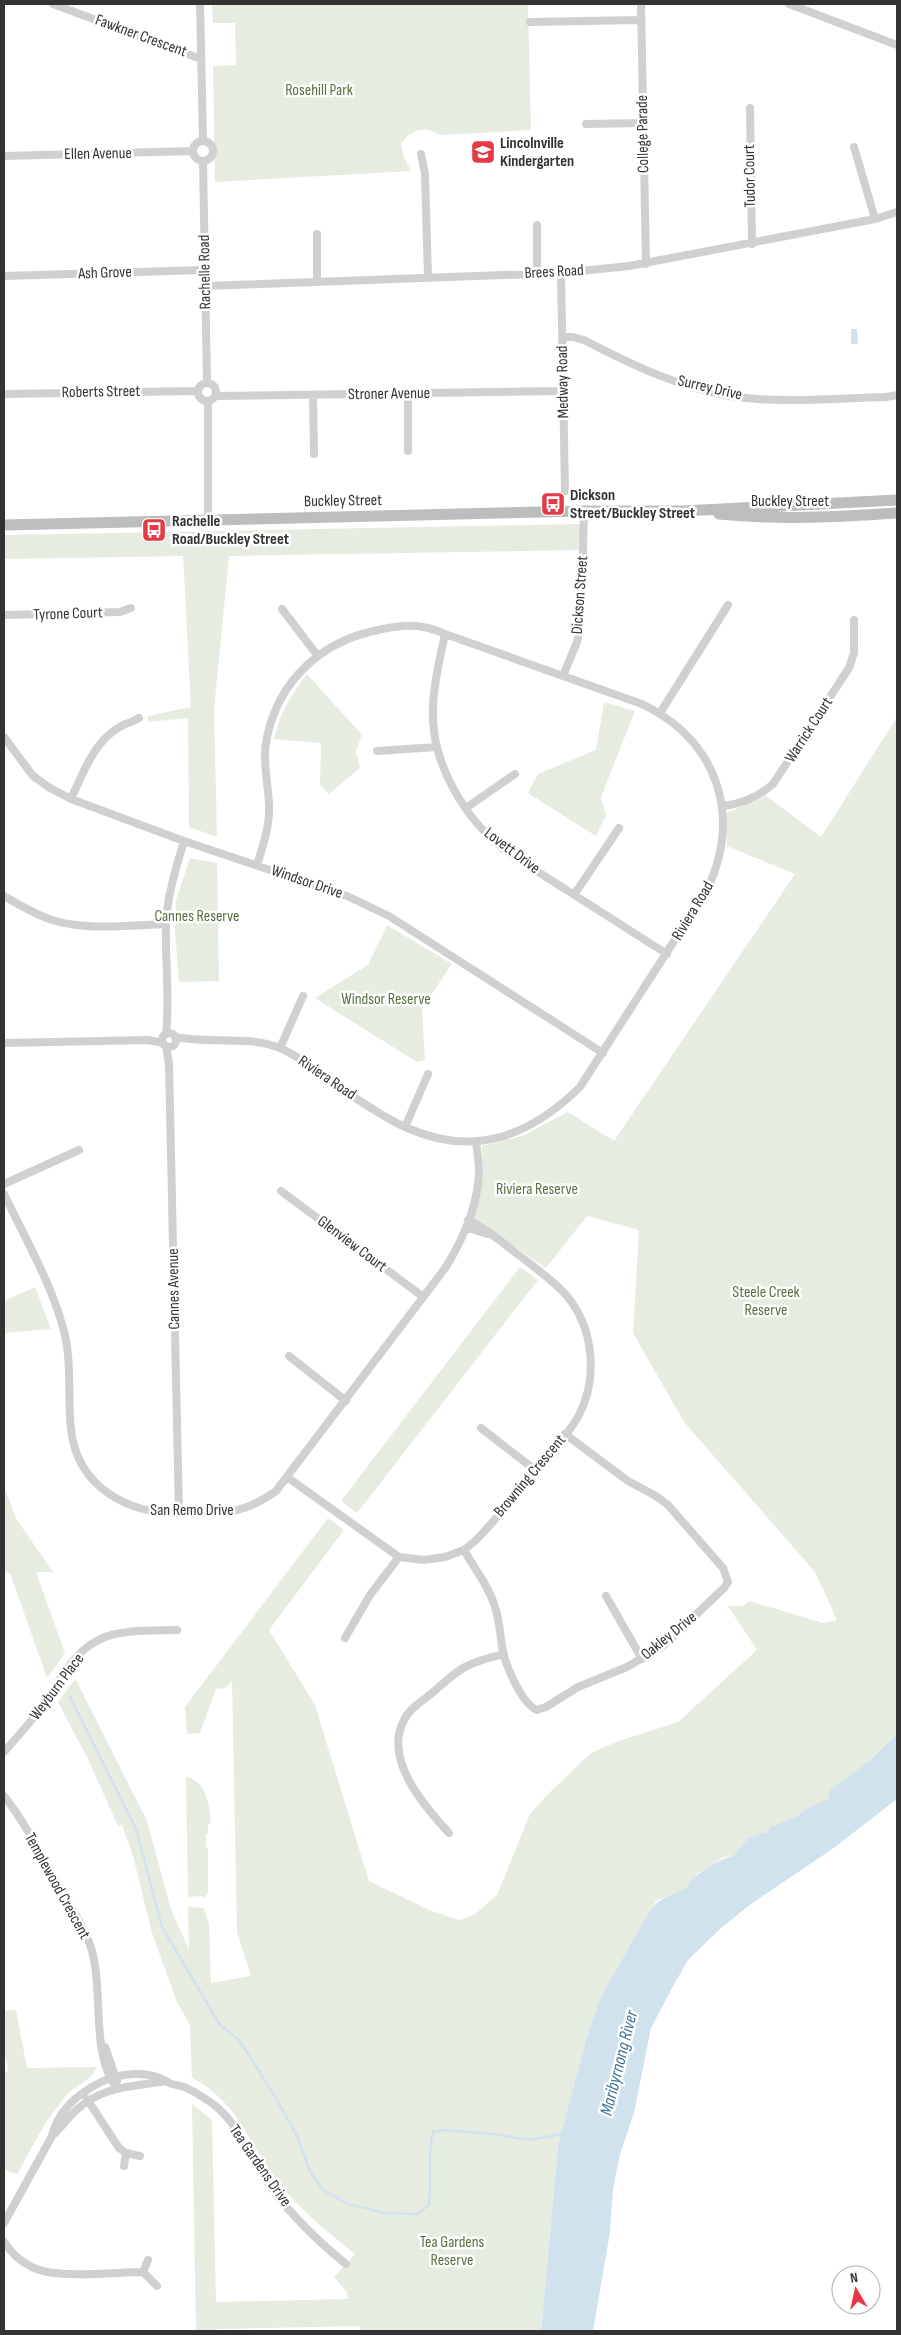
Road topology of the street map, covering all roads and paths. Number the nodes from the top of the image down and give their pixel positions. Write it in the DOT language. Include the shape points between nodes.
graph roads {
  1 [pos="53,4"];
  2 [pos="200,4"];
  3 [pos="641,4"];
  4 [pos="789,4"];
  5 [pos="61,5"];
  6 [pos="641,20"];
  7 [pos="530,22"];
  8 [pos="897,45"];
  9 [pos="201,59"];
  10 [pos="750,108"];
  11 [pos="643,123"];
  12 [pos="586,124"];
  13 [pos="203,141"];
  14 [pos="854,147"];
  15 [pos="193,152"];
  16 [pos="421,154"];
  17 [pos="4,156"];
  18 [pos="204,162"];
  19 [pos="897,212"];
  20 [pos="874,219"];
  21 [pos="537,226"];
  22 [pos="317,234"];
  23 [pos="752,244"];
  24 [pos="646,264"];
  25 [pos="205,270"];
  26 [pos="561,272"];
  27 [pos="537,273"];
  28 [pos="4,276"];
  29 [pos="428,277"];
  30 [pos="317,282"];
  31 [pos="205,286"];
  32 [pos="562,337"];
  33 [pos="206,383"];
  34 [pos="562,390"];
  35 [pos="198,391"];
  36 [pos="4,394"];
  37 [pos="408,394"];
  38 [pos="897,394"];
  39 [pos="313,395"];
  40 [pos="215,396"];
  41 [pos="208,402"];
  42 [pos="408,452"];
  43 [pos="314,454"];
  44 [pos="565,491"];
  45 [pos="897,500"];
  46 [pos="683,511"];
  47 [pos="584,512"];
  48 [pos="897,513"];
  49 [pos="208,520"];
  50 [pos="4,526"];
  51 [pos="728,605"];
  52 [pos="131,608"];
  53 [pos="282,609"];
  54 [pos="4,615"];
  55 [pos="854,620"];
  56 [pos="445,634"];
  57 [pos="316,656"];
  58 [pos="563,676"];
  59 [pos="660,713"];
  60 [pos="139,718"];
  61 [pos="4,737"];
  62 [pos="437,747"];
  63 [pos="378,751"];
  64 [pos="515,774"];
  65 [pos="71,798"];
  66 [pos="723,806"];
  67 [pos="466,808"];
  68 [pos="618,828"];
  69 [pos="184,841"];
  70 [pos="257,865"];
  71 [pos="574,894"];
  72 [pos="4,896"];
  73 [pos="166,924"];
  74 [pos="667,954"];
  75 [pos="303,996"];
  76 [pos="169,1040"];
  77 [pos="4,1043"];
  78 [pos="280,1048"];
  79 [pos="603,1053"];
  80 [pos="428,1074"];
  81 [pos="405,1127"];
  82 [pos="476,1141"];
  83 [pos="79,1150"];
  84 [pos="4,1184"];
  85 [pos="281,1191"];
  86 [pos="4,1194"];
  87 [pos="467,1223"];
  88 [pos="422,1296"];
  89 [pos="289,1356"];
  90 [pos="346,1401"];
  91 [pos="481,1428"];
  92 [pos="565,1434"];
  93 [pos="534,1470"];
  94 [pos="287,1477"];
  95 [pos="179,1513"];
  96 [pos="464,1550"];
  97 [pos="399,1557"];
  98 [pos="606,1596"];
  99 [pos="178,1630"];
  100 [pos="345,1638"];
  101 [pos="504,1654"];
  102 [pos="642,1659"];
  103 [pos="4,1752"];
  104 [pos="4,1796"];
  105 [pos="449,1833"];
  106 [pos="114,2078"];
  107 [pos="166,2081"];
  108 [pos="117,2088"];
  109 [pos="83,2093"];
  110 [pos="89,2101"];
  111 [pos="52,2136"];
  112 [pos="126,2153"];
  113 [pos="140,2156"];
  114 [pos="124,2166"];
  115 [pos="4,2223"];
  116 [pos="4,2242"];
  117 [pos="148,2260"];
  118 [pos="346,2264"];
  119 [pos="143,2272"];
  120 [pos="157,2286"];
  1 -- 5 [label="street, Fawkner Crescent"];
  2 -- 9 [label="street"];
  3 -- 6 [label="street, College Parade"];
  4 -- 8 [label="street"];
  5 -- 9 [label="street, Fawkner Crescent"];
  6 -- 7 [label="street"];
  6 -- 11 [label="street, College Parade"];
  9 -- 13 [label="street"];
  10 -- 23 [label="street, Tudor Court"];
  11 -- 12 [label="street"];
  11 -- 24 [label="street, College Parade"];
  13 -- 15 [label="street" via="197,143"];
  13 -- 18 [label="street" via="213,150 212,156"];
  14 -- 20 [label="street"];
  15 -- 17 [label="street, Ellen Avenue"];
  15 -- 18 [label="street" via="197,160"];
  16 -- 29 [label="street" via="425,174"];
  18 -- 25 [label="street, Rachelle Road"];
  19 -- 20 [label="street, Brees Road"];
  20 -- 23 [label="street, Brees Road"];
  21 -- 27 [label="street"];
  22 -- 30 [label="street"];
  23 -- 24 [label="street, Brees Road"];
  24 -- 26 [label="street, Brees Road"];
  25 -- 28 [label="street, Ash Grove"];
  25 -- 31 [label="street, Rachelle Road"];
  26 -- 27 [label="street, Brees Road"];
  26 -- 32 [label="street, Medway Road"];
  27 -- 29 [label="street, Brees Road"];
  29 -- 30 [label="street, Brees Road"];
  30 -- 31 [label="street, Brees Road"];
  31 -- 33 [label="street, Rachelle Road"];
  32 -- 34 [label="street, Medway Road"];
  32 -- 38 [label="street, Surrey Drive" via="584,340 651,374 729,396 801,399"];
  33 -- 35 [label="street"];
  33 -- 40 [label="street" via="214,387"];
  34 -- 37 [label="street, Stroner Avenue"];
  34 -- 44 [label="street, Medway Road"];
  35 -- 36 [label="street, Roberts Street"];
  35 -- 41 [label="street" via="200,399"];
  37 -- 39 [label="street, Stroner Avenue"];
  37 -- 42 [label="street"];
  39 -- 40 [label="street, Stroner Avenue"];
  39 -- 43 [label="street"];
  40 -- 41 [label="street"];
  41 -- 49 [label="street"];
  45 -- 46 [label="main road, Buckley Street"];
  46 -- 47 [label="main road, Buckley Street"];
  46 -- 48 [label="main road, Buckley Street" via="803,519"];
  47 -- 49 [label="main road, Buckley Street"];
  47 -- 58 [label="street, Dickson Street" via="581,621 577,642"];
  49 -- 50 [label="main road, Buckley Street"];
  51 -- 59 [label="street"];
  52 -- 54 [label="street, Tyrone Court" via="120,612"];
  53 -- 57 [label="street"];
  55 -- 66 [label="street, Warrick Court" via="854,653 849,668 773,784 742,803"];
  56 -- 57 [label="street, Riviera Road" via="422,627 394,626 340,641"];
  56 -- 58 [label="street, Riviera Road"];
  56 -- 62 [label="street, Lovett Drive" via="434,693 433,721"];
  57 -- 70 [label="street, Riviera Road" via="285,691 267,736 268,821"];
  58 -- 59 [label="street, Riviera Road"];
  59 -- 66 [label="street, Riviera Road" via="678,726 702,754 712,771"];
  60 -- 65 [label="street" via="117,729 102,742"];
  61 -- 65 [label="street, Windsor Drive" via="34,776"];
  62 -- 63 [label="street"];
  62 -- 67 [label="street, Lovett Drive" via="446,772"];
  64 -- 67 [label="street"];
  65 -- 69 [label="street, Windsor Drive"];
  66 -- 74 [label="street, Riviera Road" via="724,840 715,874"];
  67 -- 71 [label="street, Lovett Drive" via="504,849"];
  68 -- 71 [label="street"];
  69 -- 70 [label="street, Windsor Drive"];
  69 -- 73 [label="street, Cannes Avenue"];
  70 -- 79 [label="street, Windsor Drive" via="347,896 389,916"];
  71 -- 74 [label="street, Lovett Drive"];
  72 -- 73 [label="street" via="29,911 69,923 104,926"];
  73 -- 76 [label="street, Cannes Avenue"];
  74 -- 79 [label="street, Riviera Road"];
  75 -- 78 [label="street"];
  76 -- 77 [label="street, Riviera Road"];
  76 -- 78 [label="street, Riviera Road" via="241,1040"];
  76 -- 95 [label="street, Cannes Avenue"];
  78 -- 81 [label="street, Riviera Road"];
  79 -- 82 [label="street, Riviera Road" via="580,1087 539,1122 515,1133"];
  80 -- 81 [label="street"];
  81 -- 82 [label="street, Riviera Road" via="431,1137"];
  82 -- 87 [label="street, San Remo Drive" via="479,1172"];
  83 -- 84 [label="street"];
  85 -- 88 [label="street, Glenview Court"];
  86 -- 95 [label="street, San Remo Drive" via="63,1326 68,1353 71,1430 76,1451 87,1471 120,1502 140,1510"];
  87 -- 88 [label="street, San Remo Drive" via="460,1244 446,1267"];
  87 -- 92 [label="street, Browning Crescent" via="483,1227 549,1278 568,1297 580,1317 588,1338 591,1363 588,1389 579,1414"];
  88 -- 90 [label="street, San Remo Drive"];
  89 -- 90 [label="street"];
  90 -- 94 [label="street, San Remo Drive"];
  91 -- 93 [label="street"];
  92 -- 93 [label="street, Browning Crescent"];
  92 -- 102 [label="street, Oakley Drive" via="628,1481 668,1505 727,1575 728,1582 710,1602 663,1646"];
  93 -- 96 [label="street, Browning Crescent" via="484,1532"];
  94 -- 95 [label="street, San Remo Drive" via="276,1491 258,1504 240,1511"];
  94 -- 97 [label="street, Browning Crescent"];
  96 -- 97 [label="street, Browning Crescent" via="424,1560"];
  96 -- 101 [label="street, Oakley Drive" via="496,1607"];
  97 -- 100 [label="street" via="370,1595"];
  98 -- 102 [label="street"];
  99 -- 103 [label="street, Weyburn Place" via="121,1633 92,1644 70,1664 36,1714"];
  101 -- 102 [label="street, Oakley Drive" via="526,1702 537,1710 578,1686"];
  101 -- 105 [label="street" via="468,1665 454,1675 414,1708 404,1719 399,1732 398,1747 415,1793"];
  104 -- 106 [label="street, Templewood Crescent" via="86,1932 97,1976 104,2060"];
  106 -- 107 [label="street, Tea Gardens Drive" via="150,2074"];
  106 -- 108 [label="street, Templewood Crescent"];
  106 -- 109 [label="street"];
  107 -- 108 [label="street, Tea Gardens Drive"];
  107 -- 118 [label="street, Tea Gardens Drive" via="195,2092 216,2106 281,2201"];
  108 -- 110 [label="street"];
  109 -- 110 [label="street"];
  109 -- 111 [label="street" via="60,2114"];
  110 -- 111 [label="street"];
  110 -- 112 [label="street" via="119,2148"];
  111 -- 115 [label="street"];
  112 -- 113 [label="street"];
  112 -- 114 [label="street"];
  116 -- 119 [label="street" via="23,2262 44,2271 59,2274"];
  117 -- 119 [label="street"];
  119 -- 120 [label="street"];
}
